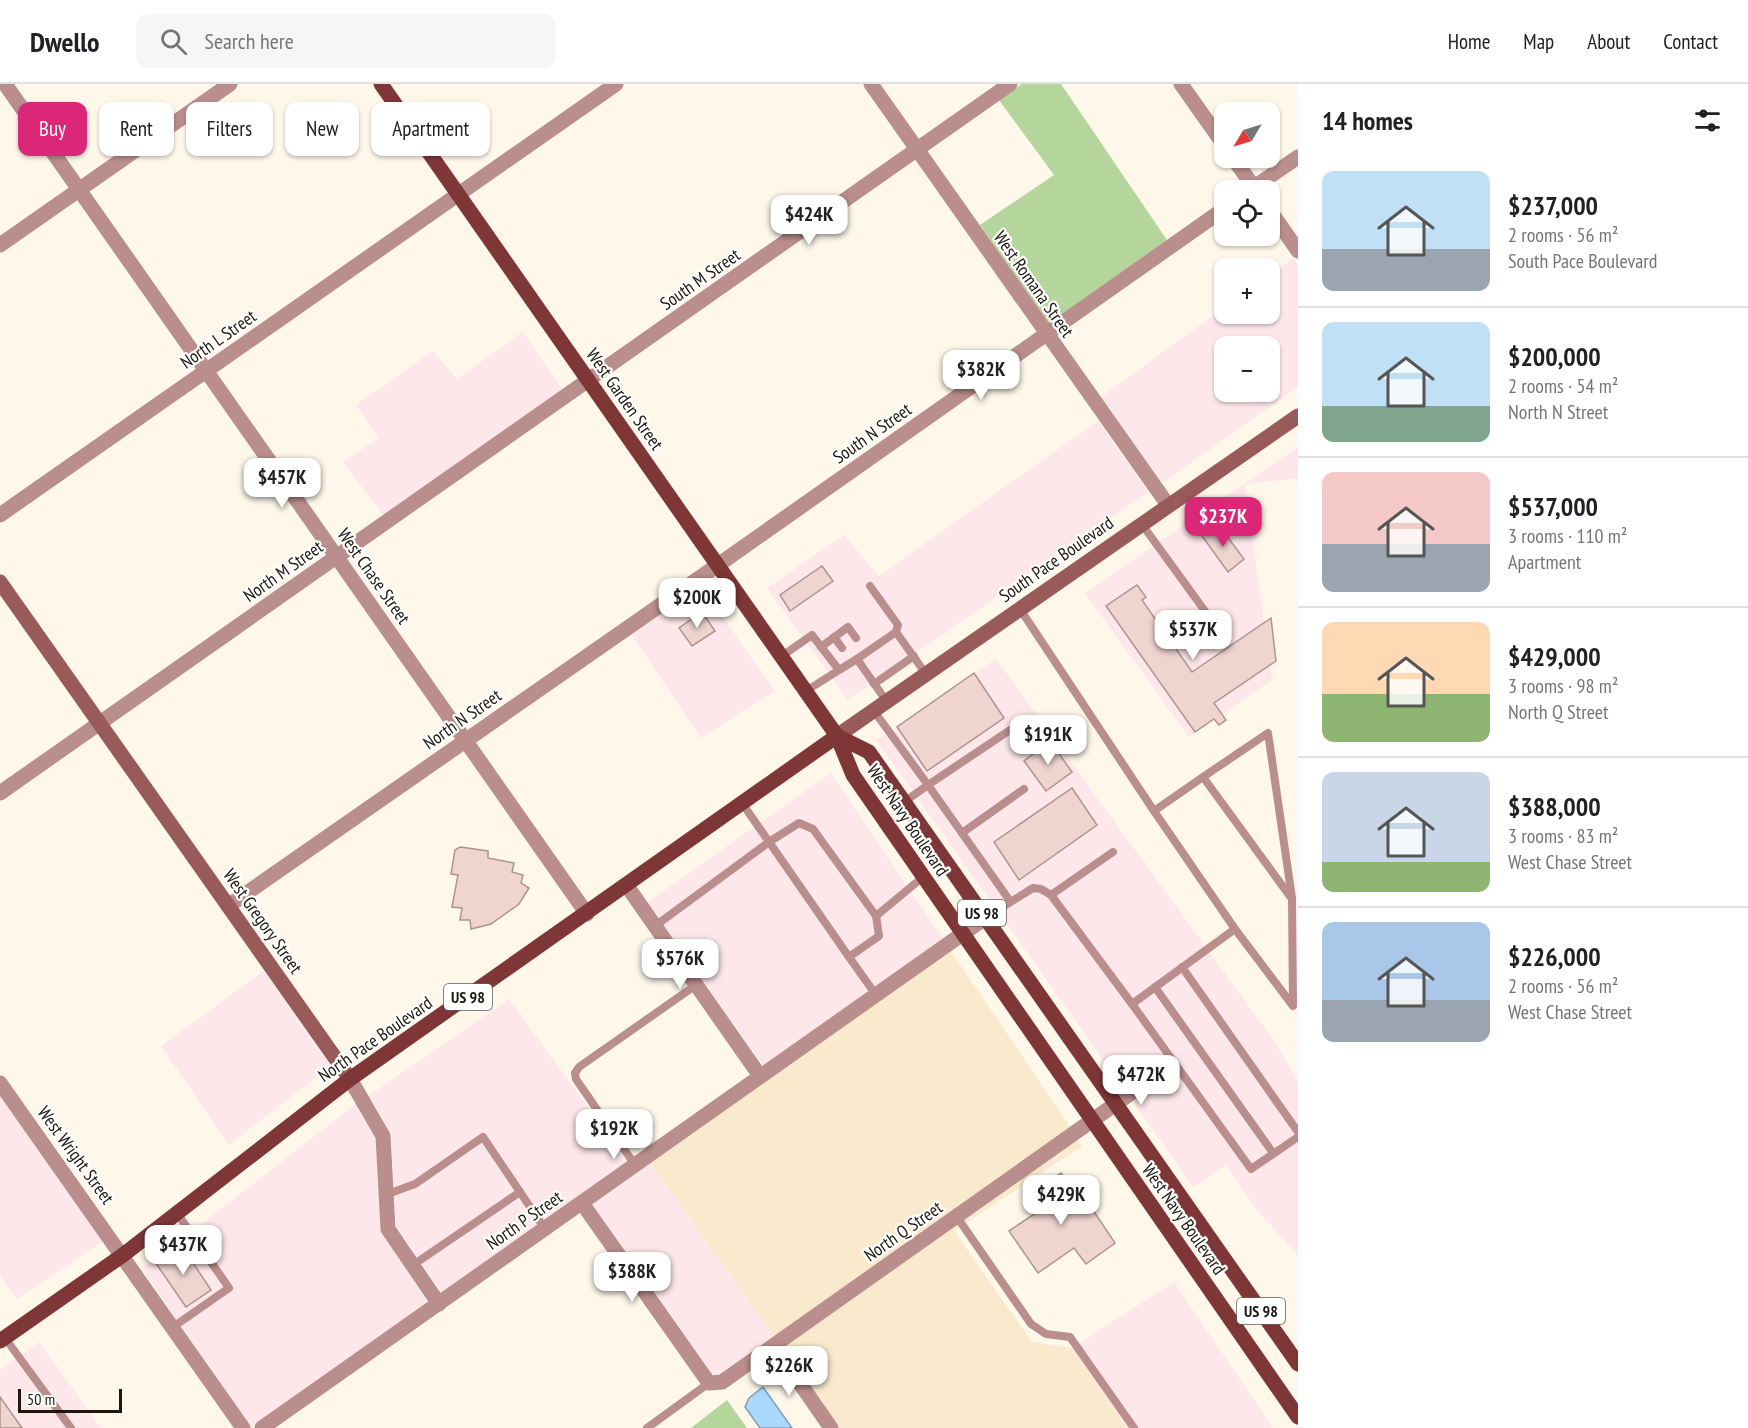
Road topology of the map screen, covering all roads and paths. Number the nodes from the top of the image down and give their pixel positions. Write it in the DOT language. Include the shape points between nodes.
graph roads {
  1 [pos="5,84"];
  2 [pos="230,84"];
  3 [pos="381,84"];
  4 [pos="616,84"];
  5 [pos="871,84"];
  6 [pos="1010,84"];
  7 [pos="1181,84"];
  8 [pos="1214,131"];
  9 [pos="917,150"];
  10 [pos="1298,157"];
  11 [pos="1267,180"];
  12 [pos="79,190"];
  13 [pos="458,195"];
  14 [pos="1214,216"];
  15 [pos="1280,225"];
  16 [pos="0,245"];
  17 [pos="1298,251"];
  18 [pos="1046,334"];
  19 [pos="206,371"];
  20 [pos="589,381"];
  21 [pos="1298,416"];
  22 [pos="1168,505"];
  23 [pos="0,515"];
  24 [pos="1141,523"];
  25 [pos="336,557"];
  26 [pos="718,565"];
  27 [pos="0,582"];
  28 [pos="870,586"];
  29 [pos="1020,609"];
  30 [pos="1210,618"];
  31 [pos="896,632"];
  32 [pos="834,637"];
  33 [pos="856,638"];
  34 [pos="821,646"];
  35 [pos="842,648"];
  36 [pos="782,656"];
  37 [pos="914,656"];
  38 [pos="853,660"];
  39 [pos="839,670"];
  40 [pos="926,674"];
  41 [pos="874,684"];
  42 [pos="806,691"];
  43 [pos="887,702"];
  44 [pos="874,711"];
  45 [pos="99,724"];
  46 [pos="1010,730"];
  47 [pos="837,736"];
  48 [pos="465,741"];
  49 [pos="1203,777"];
  50 [pos="928,785"];
  51 [pos="1024,789"];
  52 [pos="0,793"];
  53 [pos="904,802"];
  54 [pos="742,803"];
  55 [pos="1154,811"];
  56 [pos="962,833"];
  57 [pos="769,842"];
  58 [pos="1113,852"];
  59 [pos="923,878"];
  60 [pos="627,886"];
  61 [pos="1051,895"];
  62 [pos="1292,899"];
  63 [pos="1010,901"];
  64 [pos="228,906"];
  65 [pos="586,914"];
  66 [pos="876,916"];
  67 [pos="985,918"];
  68 [pos="655,926"];
  69 [pos="1235,929"];
  70 [pos="962,935"];
  71 [pos="849,957"];
  72 [pos="1182,967"];
  73 [pos="696,985"];
  74 [pos="1155,987"];
  75 [pos="876,995"];
  76 [pos="1132,1004"];
  77 [pos="760,1076"];
  78 [pos="350,1078"];
  79 [pos="1148,1081"];
  80 [pos="0,1083"];
  81 [pos="1116,1103"];
  82 [pos="1092,1121"];
  83 [pos="1298,1132"];
  84 [pos="1298,1137"];
  85 [pos="1274,1154"];
  86 [pos="635,1165"];
  87 [pos="520,1192"];
  88 [pos="385,1195"];
  89 [pos="582,1203"];
  90 [pos="177,1213"];
  91 [pos="957,1217"];
  92 [pos="545,1229"];
  93 [pos="123,1255"];
  94 [pos="413,1265"];
  95 [pos="439,1304"];
  96 [pos="173,1327"];
  97 [pos="3,1339"];
  98 [pos="774,1346"];
  99 [pos="1298,1364"];
  100 [pos="709,1383"];
  101 [pos="1298,1417"];
  102 [pos="71,1428"];
  103 [pos="243,1428"];
  104 [pos="262,1428"];
  105 [pos="647,1428"];
  106 [pos="831,1428"];
  107 [pos="1134,1428"];
  1 -- 12 [label="street, West Chase Street"];
  2 -- 12 [label="street"];
  3 -- 13 [label="main road, West Garden Street"];
  4 -- 13 [label="street, North L Street"];
  5 -- 9 [label="street, West Romana Street"];
  6 -- 9 [label="street, South M Street"];
  7 -- 8 [label="street"];
  9 -- 18 [label="street, West Romana Street"];
  9 -- 20 [label="street, South M Street"];
  10 -- 11 [label="street"];
  12 -- 16 [label="street"];
  12 -- 19 [label="street, West Chase Street"];
  13 -- 19 [label="street, North L Street"];
  13 -- 20 [label="main road, West Garden Street"];
  14 -- 18 [label="street, South N Street"];
  15 -- 17 [label="street"];
  18 -- 22 [label="street, West Romana Street"];
  18 -- 26 [label="street, South N Street"];
  19 -- 23 [label="street, North L Street"];
  19 -- 25 [label="street, West Chase Street"];
  20 -- 25 [label="street, North M Street"];
  20 -- 26 [label="main road, West Garden Street"];
  21 -- 22 [label="street, South Pace Boulevard"];
  22 -- 24 [label="street, South Pace Boulevard"];
  24 -- 29 [label="street, South Pace Boulevard"];
  24 -- 30 [label="lane"];
  25 -- 45 [label="street, North M Street"];
  25 -- 48 [label="street, West Chase Street"];
  26 -- 36 [label="main road, West Garden Street"];
  26 -- 48 [label="street, North N Street"];
  27 -- 45 [label="street, West Gregory Street"];
  28 -- 31 [label="lane" via="898,625"];
  29 -- 40 [label="street, South Pace Boulevard"];
  29 -- 55 [label="lane"];
  31 -- 37 [label="lane"];
  31 -- 38 [label="lane"];
  32 -- 33 [label="lane" via="848,627"];
  32 -- 34 [label="lane"];
  32 -- 35 [label="lane"];
  34 -- 36 [label="lane" via="812,635"];
  34 -- 39 [label="lane"];
  36 -- 42 [label="main road, West Garden Street"];
  37 -- 40 [label="lane"];
  37 -- 41 [label="lane"];
  38 -- 39 [label="lane"];
  38 -- 41 [label="lane"];
  39 -- 42 [label="lane"];
  40 -- 43 [label="street, South Pace Boulevard"];
  41 -- 43 [label="lane"];
  42 -- 47 [label="main road, West Garden Street"];
  43 -- 44 [label="street, South Pace Boulevard"];
  44 -- 47 [label="street, South Pace Boulevard"];
  44 -- 50 [label="lane"];
  45 -- 52 [label="street, North M Street"];
  45 -- 64 [label="street, West Gregory Street"];
  46 -- 50 [label="lane"];
  47 -- 53 [label="main road, West Navy Boulevard / US 98" via="869,752"];
  47 -- 54 [label="main road, North Pace Boulevard / US 98"];
  47 -- 59 [label="main road, West Navy Boulevard / US 98" via="853,775"];
  48 -- 64 [label="street, North N Street"];
  48 -- 65 [label="street, West Chase Street"];
  49 -- 55 [label="lane"];
  49 -- 62 [label="lane"];
  49 -- 62 [label="lane" via="1269,732"];
  50 -- 53 [label="lane"];
  50 -- 56 [label="lane"];
  51 -- 56 [label="lane"];
  53 -- 67 [label="main road, West Navy Boulevard / US 98"];
  54 -- 57 [label="lane"];
  54 -- 60 [label="main road, North Pace Boulevard / US 98"];
  55 -- 69 [label="lane"];
  56 -- 63 [label="lane"];
  57 -- 66 [label="lane" via="799,823 806,824"];
  57 -- 68 [label="lane"];
  57 -- 71 [label="lane"];
  58 -- 61 [label="lane"];
  59 -- 66 [label="lane"];
  59 -- 70 [label="main road, West Navy Boulevard / US 98"];
  60 -- 65 [label="main road, North Pace Boulevard / US 98"];
  60 -- 68 [label="street"];
  61 -- 63 [label="lane" via="1033,888"];
  61 -- 76 [label="lane"];
  62 -- 69 [label="lane" via="1293,1006"];
  63 -- 67 [label="lane"];
  64 -- 78 [label="street, West Gregory Street"];
  65 -- 78 [label="main road, North Pace Boulevard / US 98"];
  66 -- 71 [label="lane" via="879,936"];
  67 -- 70 [label="street, North P Street"];
  67 -- 81 [label="main road, West Navy Boulevard / US 98"];
  68 -- 73 [label="street"];
  69 -- 72 [label="lane"];
  70 -- 75 [label="street, North P Street"];
  70 -- 82 [label="main road, West Navy Boulevard / US 98"];
  71 -- 75 [label="lane"];
  72 -- 74 [label="lane"];
  72 -- 83 [label="lane"];
  73 -- 77 [label="street"];
  73 -- 86 [label="lane" via="575,1073"];
  74 -- 76 [label="lane"];
  74 -- 85 [label="lane"];
  75 -- 77 [label="street, North P Street"];
  76 -- 85 [label="lane" via="1251,1169"];
  77 -- 86 [label="street, North P Street"];
  78 -- 88 [label="street, West Gregory Street" via="383,1136"];
  78 -- 90 [label="main road, North Pace Boulevard / US 98"];
  79 -- 81 [label="street, North Q Street"];
  80 -- 93 [label="street, West Wright Street"];
  81 -- 82 [label="street, North Q Street"];
  81 -- 99 [label="main road, West Navy Boulevard / US 98"];
  82 -- 91 [label="street, North Q Street"];
  82 -- 101 [label="main road, West Navy Boulevard / US 98"];
  84 -- 85 [label="lane"];
  86 -- 89 [label="street, North P Street"];
  87 -- 88 [label="lane" via="483,1137 415,1184"];
  87 -- 92 [label="lane"];
  87 -- 94 [label="lane"];
  88 -- 94 [label="street, West Gregory Street" via="388,1229"];
  89 -- 92 [label="street, North P Street"];
  89 -- 100 [label="street"];
  90 -- 93 [label="main road, North Pace Boulevard / US 98"];
  90 -- 96 [label="lane" via="229,1288"];
  91 -- 98 [label="street, North Q Street"];
  91 -- 107 [label="lane" via="1031,1323 1046,1334 1070,1337"];
  92 -- 95 [label="street, North P Street"];
  93 -- 96 [label="street, West Wright Street"];
  93 -- 97 [label="main road, North Pace Boulevard / US 98"];
  94 -- 95 [label="street, West Gregory Street"];
  95 -- 104 [label="street, North P Street"];
  96 -- 103 [label="street, West Wright Street"];
  97 -- 102 [label="lane"];
  98 -- 100 [label="street, North Q Street" via="722,1382"];
  98 -- 106 [label="street"];
  100 -- 105 [label="lane"];
}
